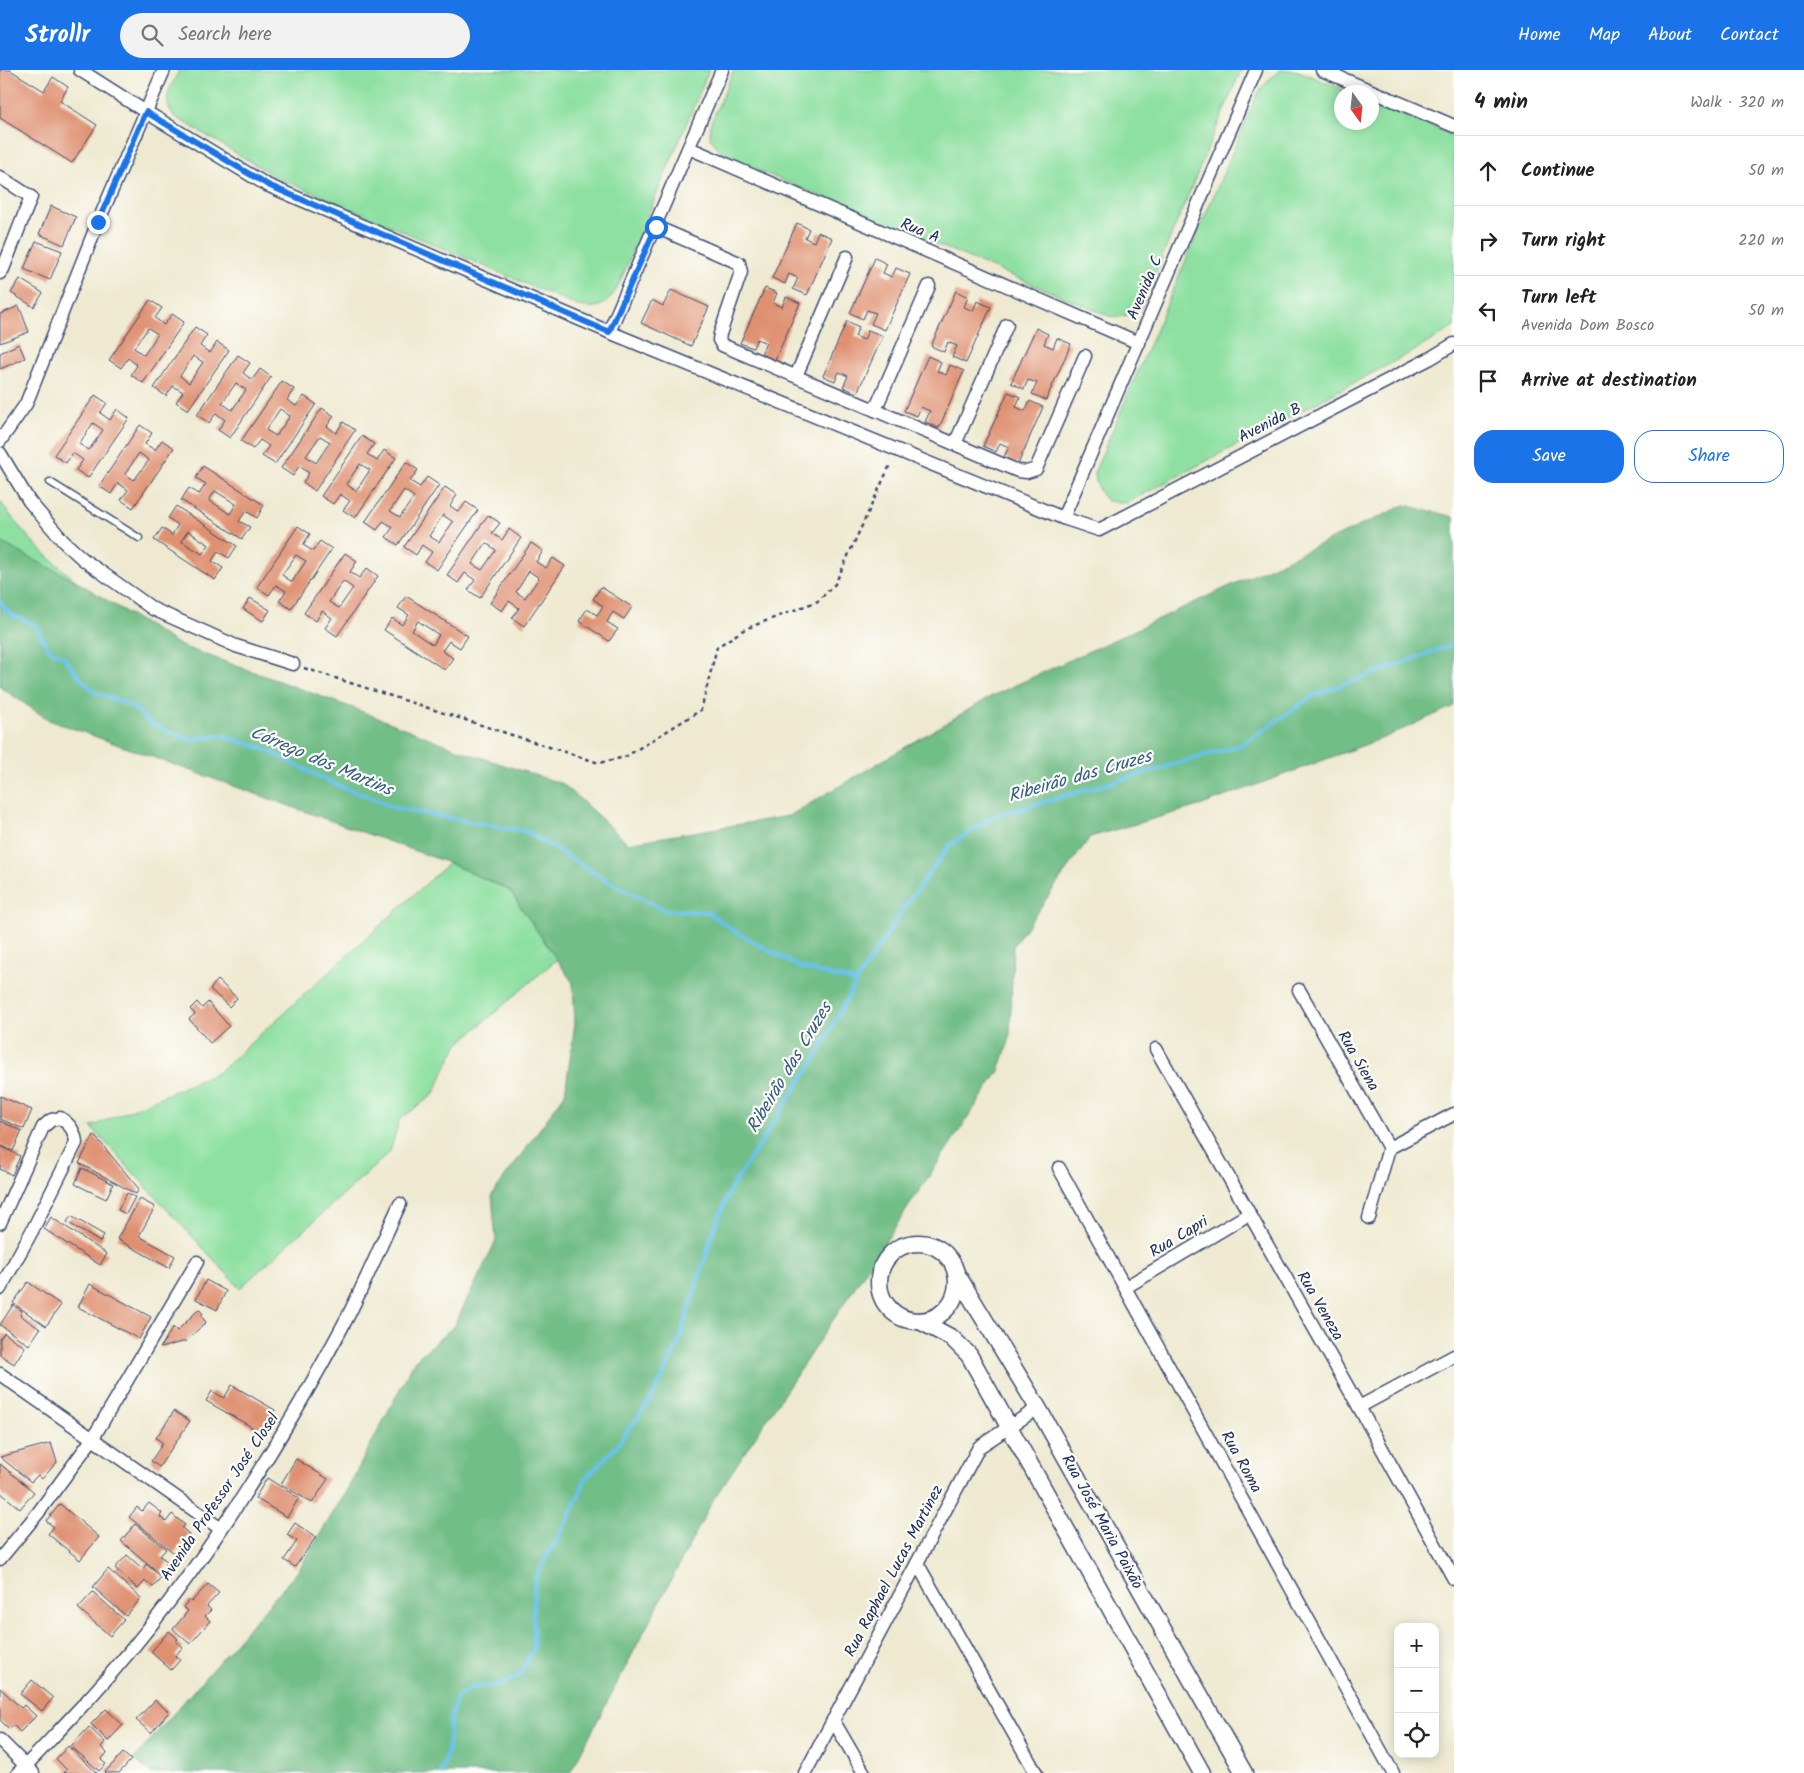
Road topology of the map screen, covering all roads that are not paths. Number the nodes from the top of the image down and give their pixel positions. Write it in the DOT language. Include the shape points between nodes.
graph roads {
  1 [pos="80,70"];
  2 [pos="164,70"];
  3 [pos="722,70"];
  4 [pos="1256,70"];
  5 [pos="1322,70"];
  6 [pos="146,112"];
  7 [pos="1454,126"];
  8 [pos="689,148"];
  9 [pos="0,177"];
  10 [pos="656,227"];
  11 [pos="848,256"];
  12 [pos="0,273"];
  13 [pos="929,286"];
  14 [pos="1007,325"];
  15 [pos="609,332"];
  16 [pos="1139,343"];
  17 [pos="1454,344"];
  18 [pos="1085,356"];
  19 [pos="796,376"];
  20 [pos="875,410"];
  21 [pos="0,441"];
  22 [pos="955,444"];
  23 [pos="0,453"];
  24 [pos="50,482"];
  25 [pos="1063,518"];
  26 [pos="139,538"];
  27 [pos="293,664"];
  28 [pos="1299,990"];
  29 [pos="1156,1049"];
  30 [pos="1454,1114"];
  31 [pos="1389,1148"];
  32 [pos="1059,1168"];
  33 [pos="400,1204"];
  34 [pos="1249,1214"];
  35 [pos="1369,1218"];
  36 [pos="0,1223"];
  37 [pos="197,1262"];
  38 [pos="956,1273"];
  39 [pos="1126,1287"];
  40 [pos="0,1289"];
  41 [pos="920,1321"];
  42 [pos="1454,1356"];
  43 [pos="0,1374"];
  44 [pos="1359,1407"];
  45 [pos="1038,1408"];
  46 [pos="1010,1427"];
  47 [pos="93,1438"];
  48 [pos="221,1529"];
  49 [pos="0,1558"];
  50 [pos="917,1563"];
  51 [pos="1454,1579"];
  52 [pos="833,1720"];
  53 [pos="0,1740"];
  54 [pos="25,1770"];
  55 [pos="805,1773"];
  56 [pos="864,1773"];
  57 [pos="1036,1773"];
  58 [pos="1202,1773"];
  59 [pos="1244,1773"];
  60 [pos="1393,1773"];
  1 -- 6 [label="street"];
  2 -- 6 [label="street"];
  3 -- 8 [label="street"];
  4 -- 16 [label="street, Avenida C"];
  5 -- 7 [label="street"];
  6 -- 15 [label="street" via="268,185"];
  6 -- 21 [label="street" via="98,222 26,404"];
  8 -- 10 [label="street"];
  8 -- 16 [label="street, Rua A"];
  9 -- 12 [label="street" via="31,197"];
  10 -- 15 [label="street"];
  10 -- 19 [label="street" via="739,263 742,272 719,340 722,345"];
  11 -- 19 [label="street"];
  13 -- 20 [label="street"];
  14 -- 22 [label="street"];
  15 -- 25 [label="street"];
  16 -- 25 [label="street, Avenida C"];
  17 -- 25 [label="street, Avenida B" via="1429,360 1099,530"];
  18 -- 22 [label="street" via="1036,469 1018,471"];
  19 -- 20 [label="street"];
  20 -- 22 [label="street"];
  23 -- 27 [label="street" via="29,501 84,560 153,609 236,646"];
  24 -- 26 [label="lane"];
  28 -- 31 [label="street, Rua Siena"];
  29 -- 34 [label="street, Rua Veneza"];
  30 -- 31 [label="street"];
  31 -- 35 [label="street"];
  32 -- 39 [label="street, Rua Roma"];
  33 -- 48 [label="street, Avenida Professor José Closel" via="348,1316 288,1424"];
  34 -- 39 [label="street, Rua Capri"];
  34 -- 44 [label="street, Rua Veneza"];
  36 -- 40 [label="street" via="44,1127 51,1120 60,1118 72,1128 76,1143"];
  37 -- 47 [label="street"];
  38 -- 41 [label="street" via="956,1290 949,1306 936,1317"];
  38 -- 41 [label="street" via="940,1249 926,1244 912,1243 887,1258 880,1272 883,1300 892,1312 905,1319"];
  38 -- 45 [label="street, Rua José Maria Paixão"];
  39 -- 60 [label="street, Rua Roma"];
  41 -- 46 [label="street" via="952,1338 968,1355"];
  42 -- 44 [label="street"];
  43 -- 47 [label="street"];
  44 -- 51 [label="street, Rua Veneza"];
  45 -- 46 [label="street, Rua Raphael Lucas Martinez"];
  45 -- 59 [label="street, Rua José Maria Paixão"];
  46 -- 50 [label="street, Rua Raphael Lucas Martinez" via="979,1447"];
  46 -- 58 [label="street"];
  47 -- 48 [label="street"];
  47 -- 49 [label="street"];
  48 -- 54 [label="street, Avenida Professor José Closel" via="156,1619 97,1691"];
  50 -- 52 [label="street, Rua Raphael Lucas Martinez"];
  50 -- 57 [label="street"];
  52 -- 55 [label="street, Rua Raphael Lucas Martinez"];
  52 -- 56 [label="street"];
  53 -- 54 [label="street"];
}
